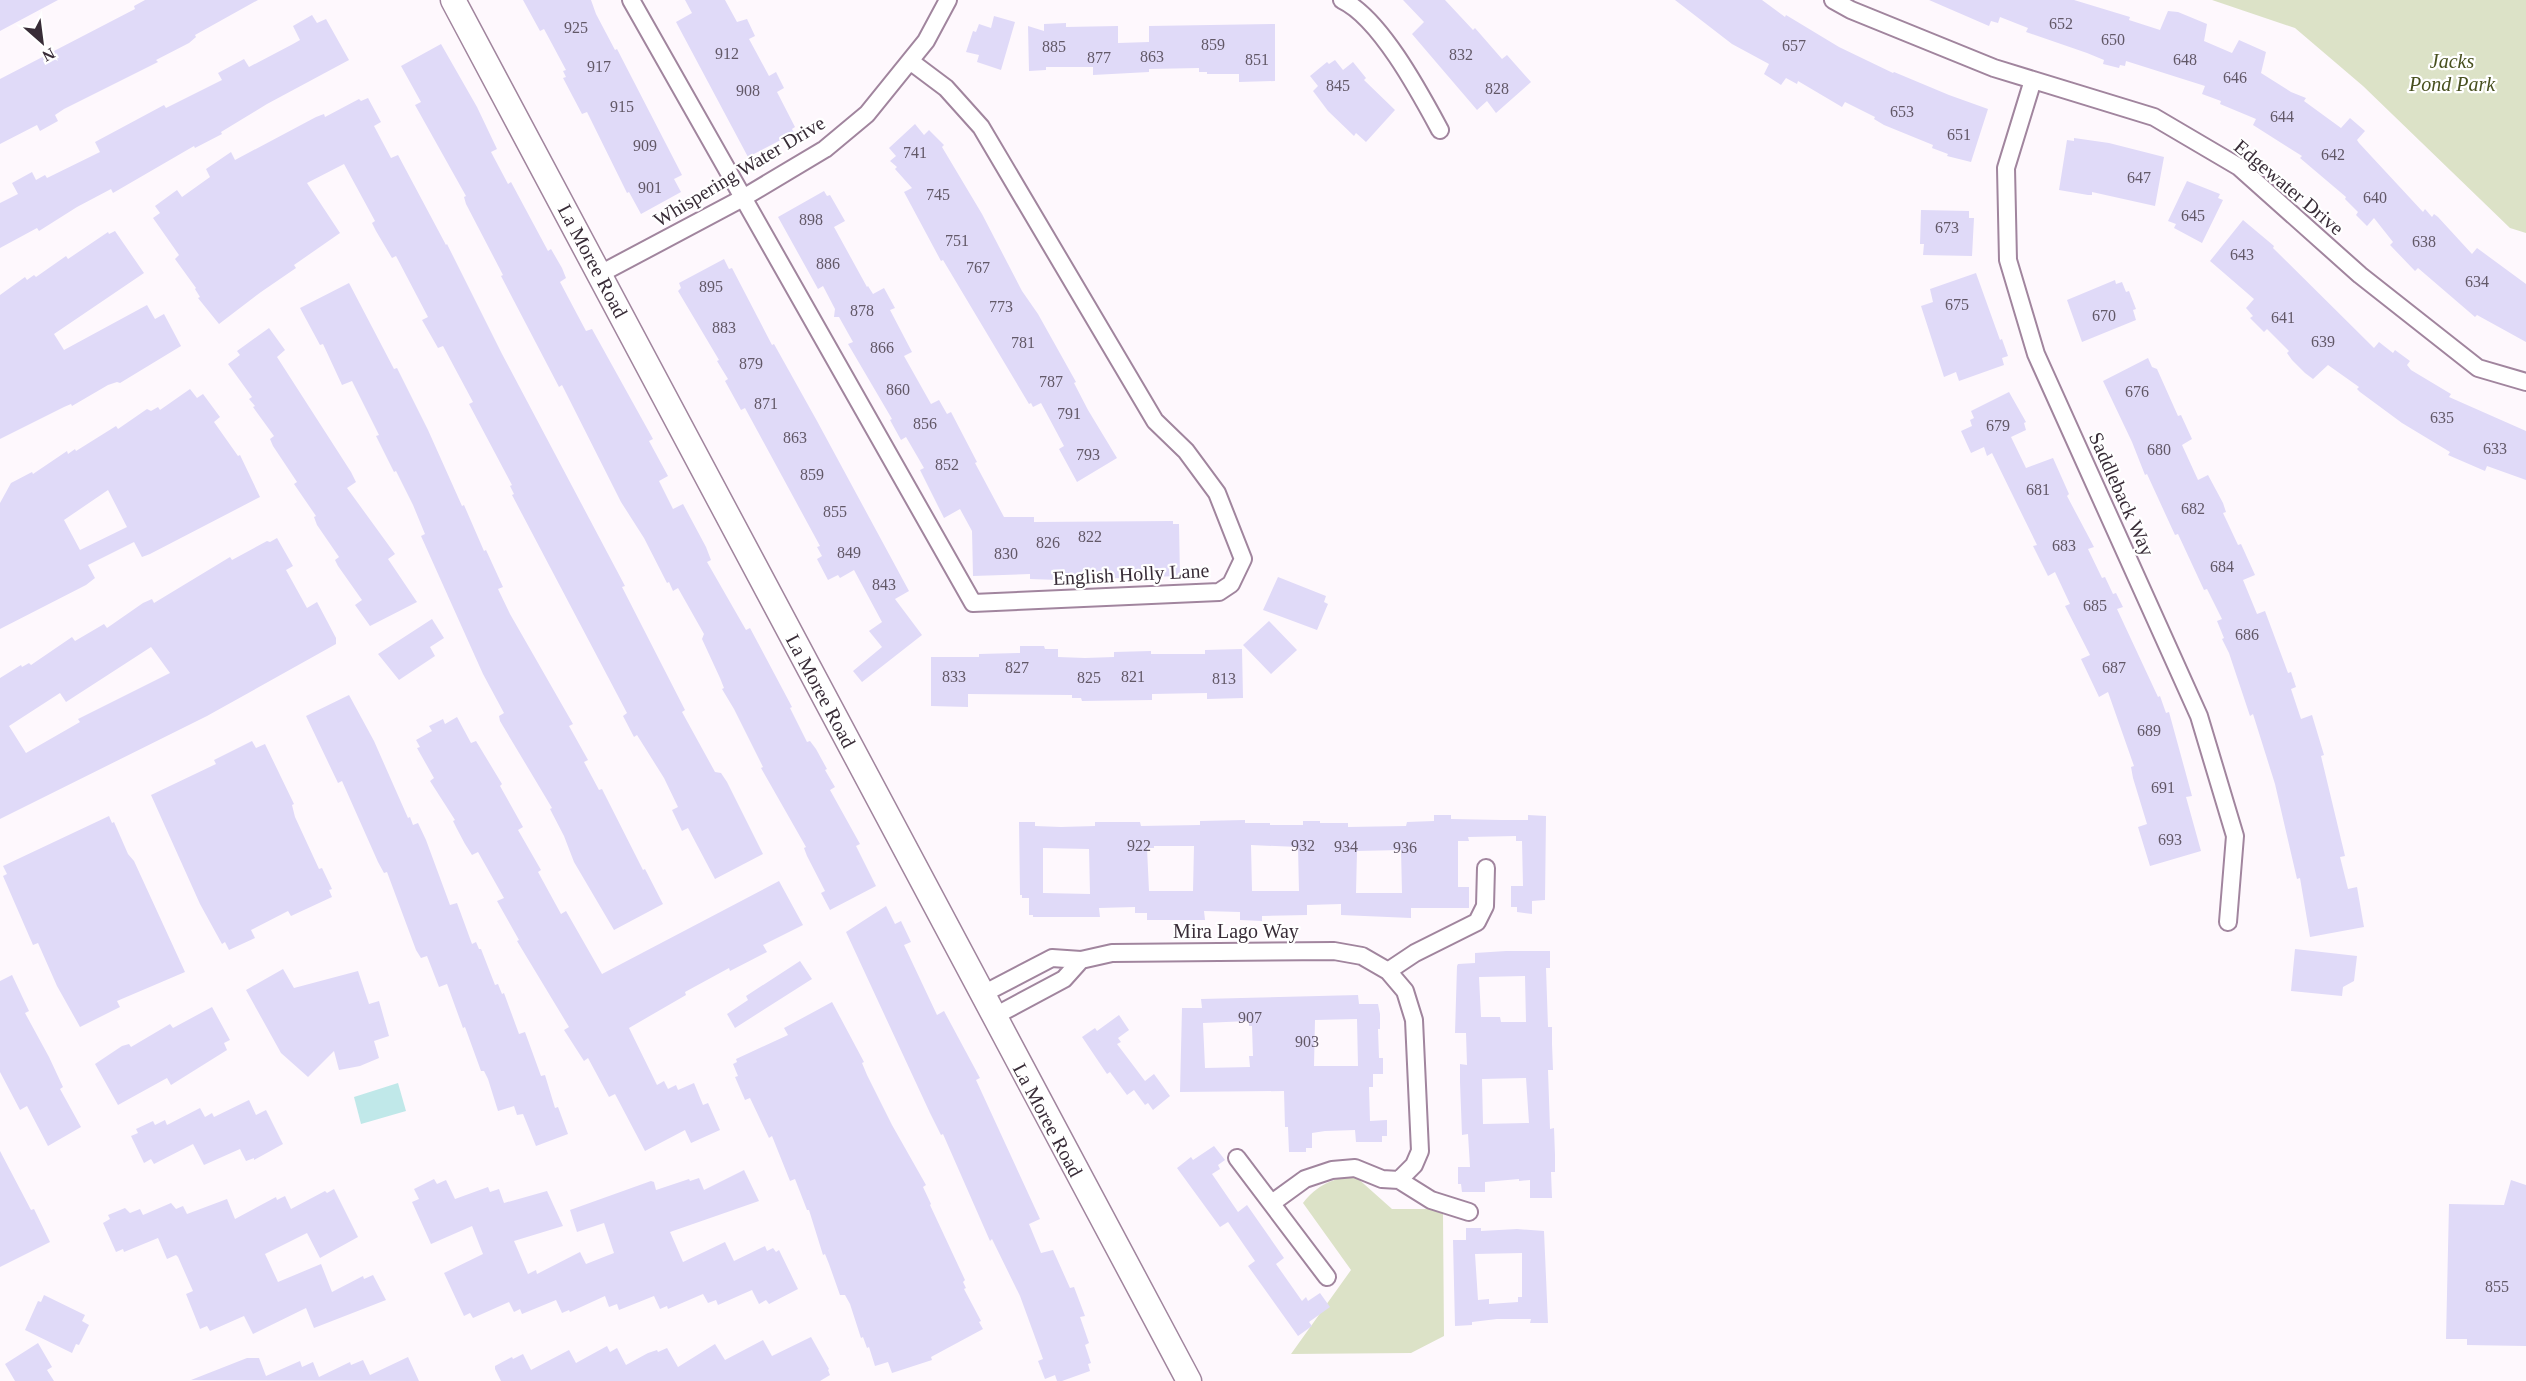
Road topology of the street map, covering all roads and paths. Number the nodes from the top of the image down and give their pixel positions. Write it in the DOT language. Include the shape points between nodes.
graph roads {
  1 [pos="453,0"];
  2 [pos="631,0"];
  3 [pos="948,0"];
  4 [pos="1342,0"];
  5 [pos="1833,0"];
  6 [pos="910,61"];
  7 [pos="2033,80"];
  8 [pos="1440,130"];
  9 [pos="743,198"];
  10 [pos="600,274"];
  11 [pos="2526,382"];
  12 [pos="1485,868"];
  13 [pos="2228,922"];
  14 [pos="1081,960"];
  15 [pos="1388,971"];
  16 [pos="981,995"];
  17 [pos="993,1017"];
  18 [pos="1237,1158"];
  19 [pos="1400,1180"];
  20 [pos="1272,1203"];
  21 [pos="1469,1212"];
  22 [pos="1327,1277"];
  23 [pos="1189,1381"];
  1 -- 10 [label="street, La Moree Road"];
  2 -- 9 [label="street"];
  3 -- 6 [label="street, Whispering Water Drive" via="926,41"];
  4 -- 8 [label="street" via="1357,7 1410,76"];
  5 -- 7 [label="street, Edgewater Drive" via="1994,68"];
  6 -- 9 [label="street, Whispering Water Drive" via="867,114 825,149"];
  6 -- 9 [label="street, English Holly Lane" via="946,88 981,126 1155,421 1186,451 1217,493 1243,559 1232,584 1219,592 973,603"];
  7 -- 11 [label="street, Edgewater Drive" via="2154,117 2239,167 2360,275 2478,368"];
  7 -- 13 [label="street, Saddleback Way" via="2006,168 2008,260 2036,354 2199,716 2235,836"];
  9 -- 10 [label="street, Whispering Water Drive"];
  10 -- 16 [label="street, La Moree Road"];
  12 -- 15 [label="street" via="1485,906 1477,922 1414,953"];
  14 -- 15 [label="street, Mira Lago Way" via="1112,953 1335,951 1362,956"];
  14 -- 16 [label="street, Mira Lago Way" via="1052,958"];
  14 -- 17 [label="street" via="1064,979"];
  15 -- 19 [label="street, Mira Lago Way" via="1405,991 1414,1020 1420,1150 1414,1166"];
  16 -- 17 [label="street, La Moree Road"];
  17 -- 23 [label="street, La Moree Road"];
  18 -- 20 [label="street"];
  19 -- 20 [label="street" via="1382,1179 1355,1168 1332,1170 1305,1179"];
  19 -- 21 [label="street" via="1431,1200"];
  20 -- 22 [label="street"];
}
